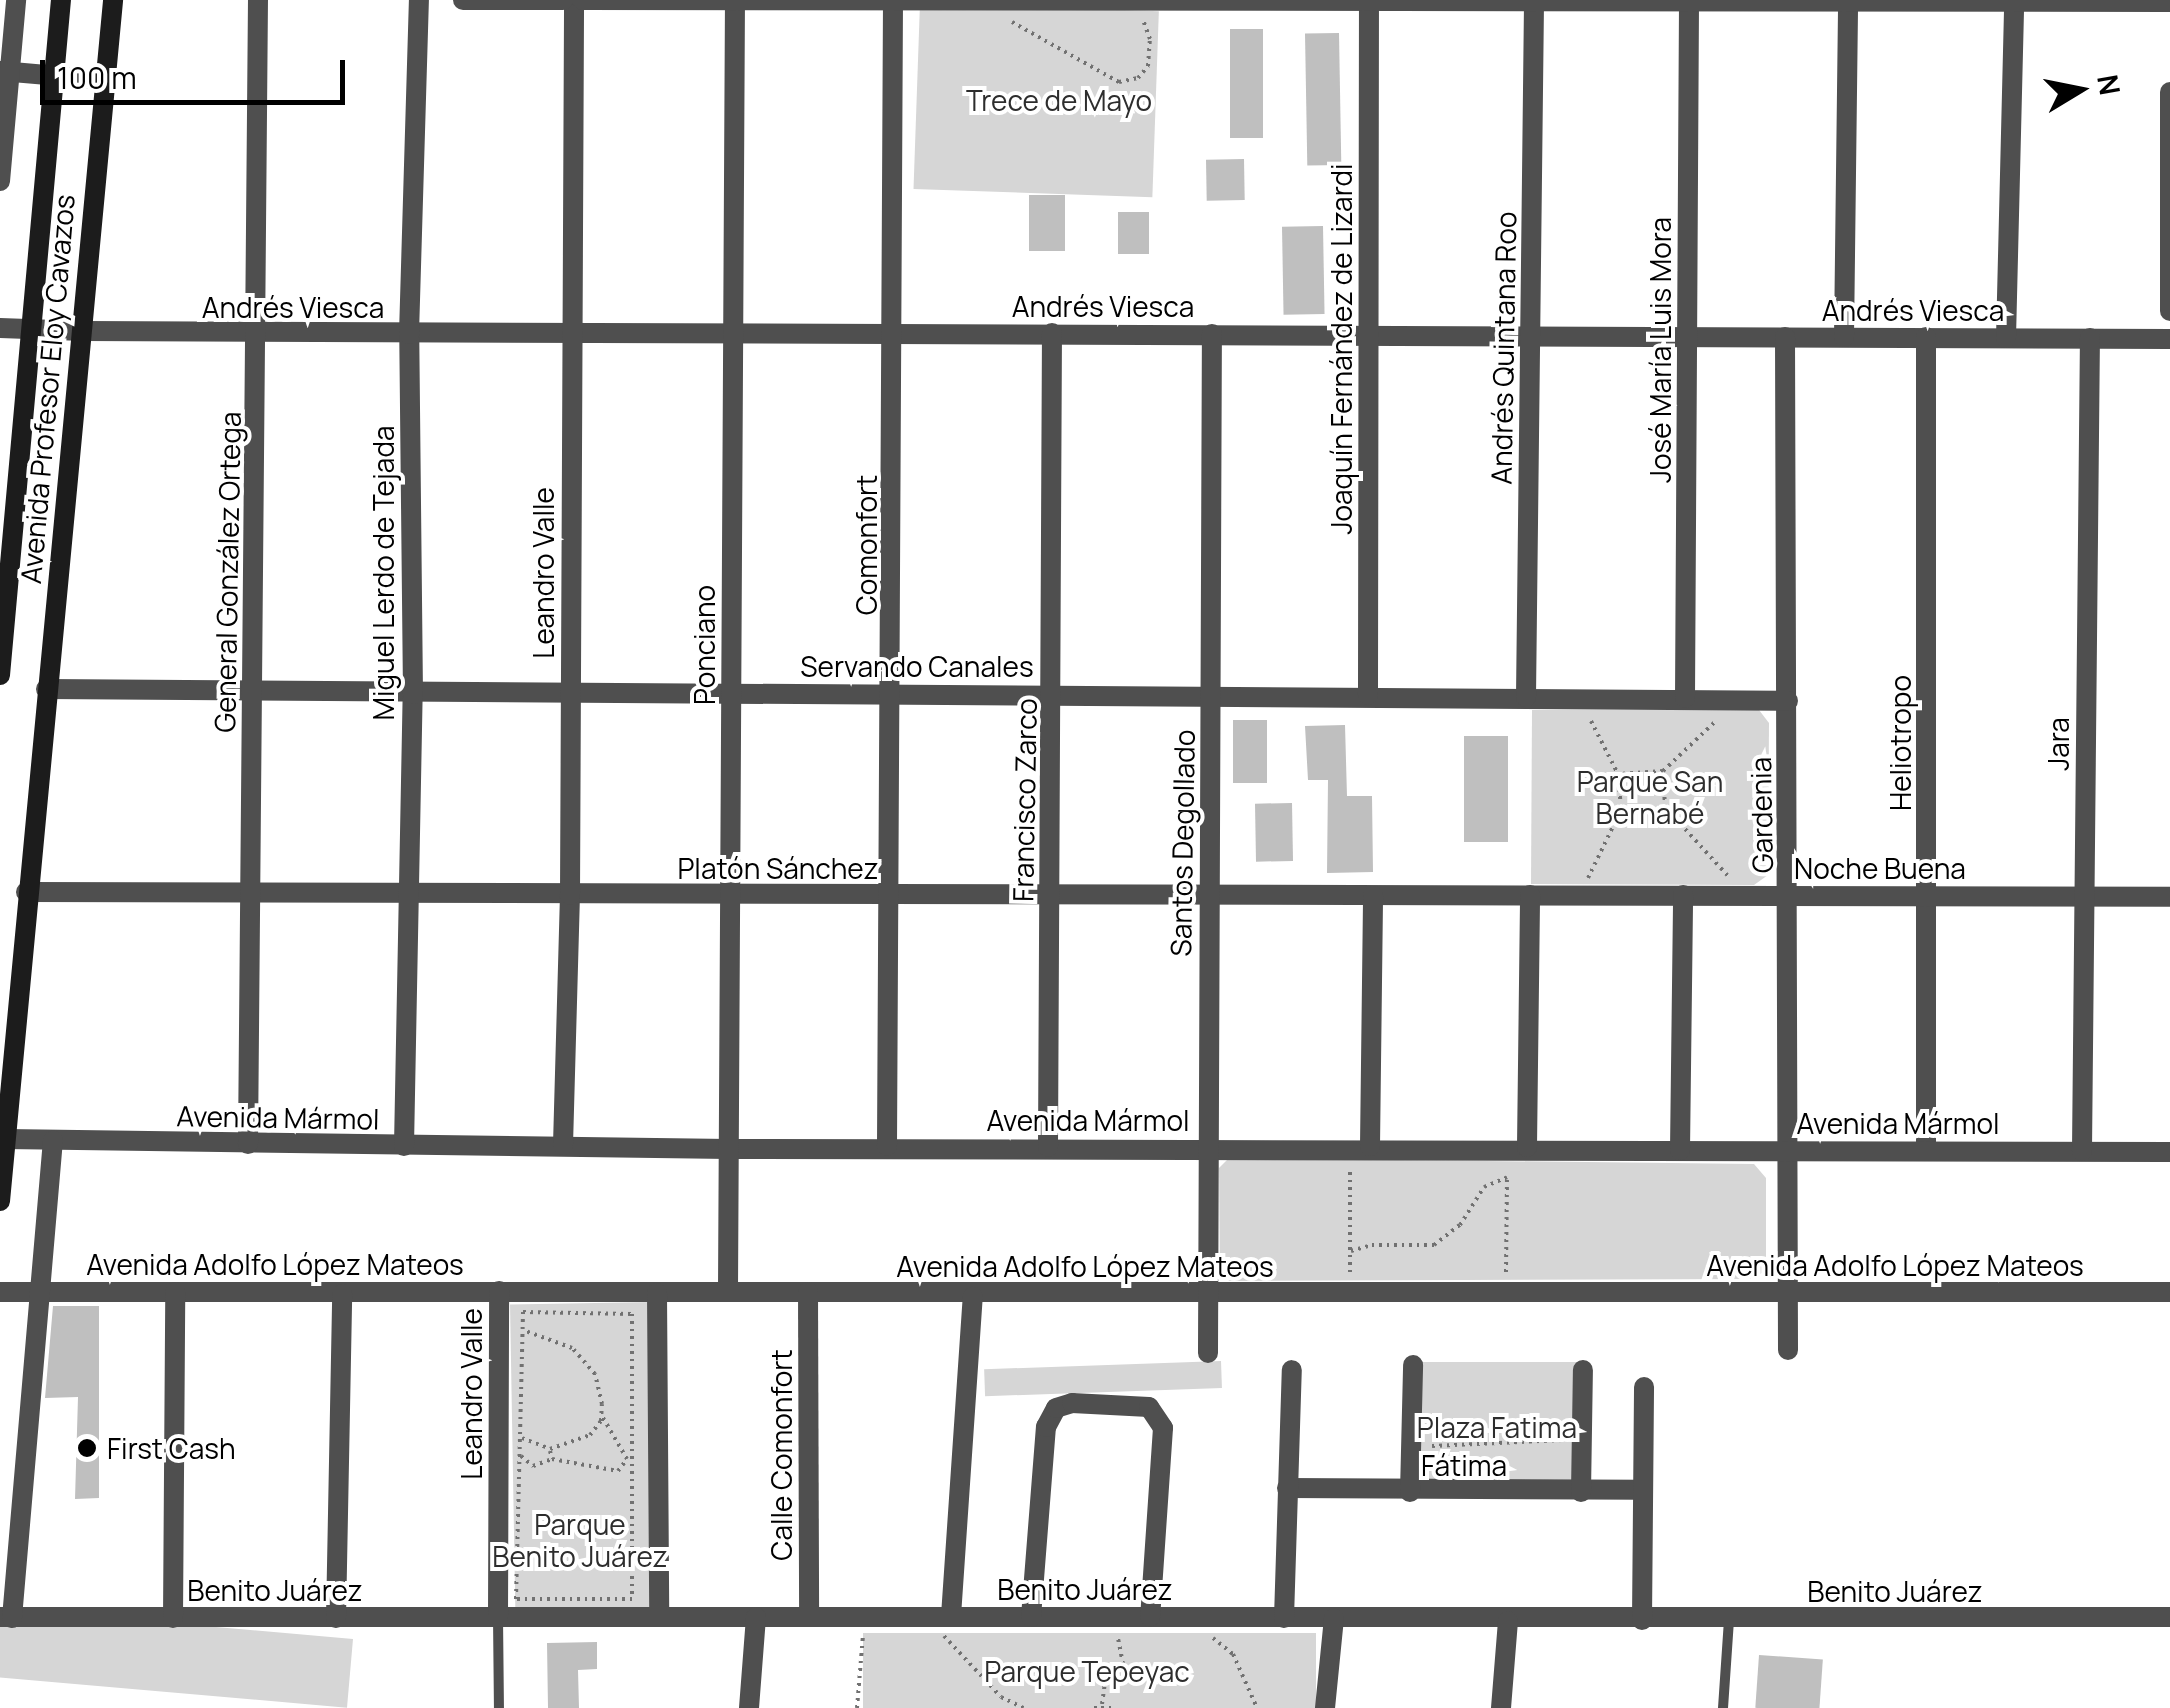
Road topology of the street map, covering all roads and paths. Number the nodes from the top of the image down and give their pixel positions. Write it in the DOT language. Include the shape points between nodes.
graph roads {
  1 [pos="16,0"];
  2 [pos="61,0"];
  3 [pos="113,0"];
  4 [pos="258,0"];
  5 [pos="419,0"];
  6 [pos="462,0"];
  7 [pos="563,0"];
  8 [pos="574,0"];
  9 [pos="582,0"];
  10 [pos="734,1"];
  11 [pos="1534,1"];
  12 [pos="1848,2"];
  13 [pos="2014,2"];
  14 [pos="2170,2"];
  15 [pos="893,3"];
  16 [pos="983,3"];
  17 [pos="1132,3"];
  18 [pos="1369,3"];
  19 [pos="1689,3"];
  20 [pos="5,71"];
  21 [pos="54,76"];
  22 [pos="103,80"];
  23 [pos="2170,92"];
  24 [pos="2,132"];
  25 [pos="0,182"];
  26 [pos="2170,311"];
  27 [pos="0,328"];
  28 [pos="36,330"];
  29 [pos="83,330"];
  30 [pos="732,332"];
  31 [pos="894,333"];
  32 [pos="256,334"];
  33 [pos="409,334"];
  34 [pos="1052,334"];
  35 [pos="1212,334"];
  36 [pos="571,335"];
  37 [pos="1369,335"];
  38 [pos="1531,335"];
  39 [pos="1687,336"];
  40 [pos="1785,336"];
  41 [pos="1844,337"];
  42 [pos="1926,337"];
  43 [pos="2006,338"];
  44 [pos="2090,338"];
  45 [pos="2170,339"];
  46 [pos="0,675"];
  47 [pos="46,689"];
  48 [pos="253,692"];
  49 [pos="570,693"];
  50 [pos="412,694"];
  51 [pos="731,694"];
  52 [pos="1053,694"];
  53 [pos="1211,694"];
  54 [pos="894,695"];
  55 [pos="1368,696"];
  56 [pos="1526,697"];
  57 [pos="1579,698"];
  58 [pos="1686,698"];
  59 [pos="1739,700"];
  60 [pos="1788,701"];
  61 [pos="1662,772"];
  62 [pos="1618,774"];
  63 [pos="1666,807"];
  64 [pos="1621,810"];
  65 [pos="26,892"];
  66 [pos="249,892"];
  67 [pos="408,893"];
  68 [pos="1580,894"];
  69 [pos="570,895"];
  70 [pos="727,895"];
  71 [pos="891,895"];
  72 [pos="1051,895"];
  73 [pos="1530,895"];
  74 [pos="1209,896"];
  75 [pos="1373,896"];
  76 [pos="1683,896"];
  77 [pos="1746,896"];
  78 [pos="1790,896"];
  79 [pos="1928,896"];
  80 [pos="2084,897"];
  81 [pos="2170,897"];
  82 [pos="6,1140"];
  83 [pos="53,1141"];
  84 [pos="248,1144"];
  85 [pos="404,1146"];
  86 [pos="563,1146"];
  87 [pos="887,1146"];
  88 [pos="1360,1146"];
  89 [pos="1048,1147"];
  90 [pos="1517,1147"];
  91 [pos="1205,1148"];
  92 [pos="1926,1148"];
  93 [pos="729,1149"];
  94 [pos="1680,1150"];
  95 [pos="1785,1151"];
  96 [pos="2082,1151"];
  97 [pos="2170,1152"];
  98 [pos="1506,1178"];
  99 [pos="0,1201"];
  100 [pos="1351,1252"];
  101 [pos="728,1290"];
  102 [pos="499,1291"];
  103 [pos="1506,1291"];
  104 [pos="0,1292"];
  105 [pos="40,1292"];
  106 [pos="176,1292"];
  107 [pos="808,1292"];
  108 [pos="1348,1292"];
  109 [pos="2170,1292"];
  110 [pos="656,1293"];
  111 [pos="342,1294"];
  112 [pos="1207,1294"];
  113 [pos="1786,1294"];
  114 [pos="973,1297"];
  115 [pos="523,1330"];
  116 [pos="1788,1350"];
  117 [pos="1208,1353"];
  118 [pos="1412,1366"];
  119 [pos="1292,1370"];
  120 [pos="1582,1370"];
  121 [pos="1644,1387"];
  122 [pos="602,1416"];
  123 [pos="520,1438"];
  124 [pos="1582,1440"];
  125 [pos="1410,1448"];
  126 [pos="550,1449"];
  127 [pos="520,1454"];
  128 [pos="552,1460"];
  129 [pos="1287,1488"];
  130 [pos="1641,1490"];
  131 [pos="1410,1492"];
  132 [pos="1580,1492"];
  133 [pos="1150,1616"];
  134 [pos="6,1617"];
  135 [pos="659,1617"];
  136 [pos="756,1617"];
  137 [pos="808,1617"];
  138 [pos="1031,1617"];
  139 [pos="2170,1617"];
  140 [pos="172,1618"];
  141 [pos="336,1618"];
  142 [pos="498,1618"];
  143 [pos="1284,1618"];
  144 [pos="1334,1618"];
  145 [pos="1730,1619"];
  146 [pos="1642,1620"];
  147 [pos="1508,1621"];
  148 [pos="946,1624"];
  149 [pos="1117,1634"];
  150 [pos="1208,1634"];
  151 [pos="1102,1704"];
  152 [pos="499,1708"];
  153 [pos="748,1708"];
  154 [pos="1024,1708"];
  155 [pos="1094,1708"];
  156 [pos="1116,1708"];
  157 [pos="1258,1708"];
  158 [pos="1325,1708"];
  159 [pos="1501,1708"];
  160 [pos="1723,1708"];
  1 -- 20 [label="street"];
  2 -- 21 [label="main road, Avenida Profesor Eloy Cavazos"];
  3 -- 22 [label="main road, Avenida Profesor Eloy Cavazos"];
  4 -- 32 [label="street, General González Ortega"];
  5 -- 33 [label="street, Miguel Lerdo de Tejada"];
  6 -- 7 [label="street"];
  8 -- 36 [label="street, Leandro Valle"];
  9 -- 10 [label="street"];
  10 -- 15 [label="street"];
  10 -- 30 [label="street, Ponciano"];
  11 -- 18 [label="street"];
  11 -- 19 [label="street"];
  11 -- 38 [label="street, Andrés Quintana Roo"];
  12 -- 13 [label="street"];
  12 -- 19 [label="street"];
  12 -- 41 [label="street"];
  13 -- 14 [label="street"];
  13 -- 43 [label="street"];
  15 -- 16 [label="street"];
  15 -- 31 [label="street, Comonfort"];
  16 -- 17 [label="street"];
  16 -- 17 [label="path" via="1054,50 1120,82 1138,78 1151,54"];
  17 -- 18 [label="street"];
  18 -- 37 [label="street, Joaquín Fernández de Lizardi"];
  19 -- 39 [label="street, José María Luis Mora"];
  20 -- 21 [label="street"];
  20 -- 24 [label="street"];
  21 -- 22 [label="street"];
  21 -- 28 [label="main road, Avenida Profesor Eloy Cavazos"];
  22 -- 29 [label="main road, Avenida Profesor Eloy Cavazos"];
  23 -- 26 [label="street"];
  24 -- 25 [label="street"];
  27 -- 28 [label="street, Andrés Viesca"];
  28 -- 29 [label="street, Andrés Viesca"];
  28 -- 46 [label="main road, Avenida Profesor Eloy Cavazos"];
  29 -- 32 [label="street, Andrés Viesca"];
  29 -- 47 [label="main road, Avenida Profesor Eloy Cavazos"];
  30 -- 31 [label="street, Andrés Viesca"];
  30 -- 36 [label="street, Andrés Viesca"];
  30 -- 51 [label="street, Ponciano"];
  31 -- 34 [label="street, Andrés Viesca"];
  31 -- 54 [label="street, Comonfort"];
  32 -- 33 [label="street, Andrés Viesca"];
  32 -- 48 [label="street, General González Ortega"];
  33 -- 36 [label="street, Andrés Viesca"];
  33 -- 50 [label="street, Miguel Lerdo de Tejada"];
  34 -- 35 [label="street, Andrés Viesca"];
  34 -- 52 [label="street, Francisco Zarco"];
  35 -- 37 [label="street, Andrés Viesca"];
  35 -- 53 [label="street, Santos Degollado"];
  36 -- 49 [label="street, Leandro Valle"];
  37 -- 38 [label="street, Andrés Viesca"];
  37 -- 55 [label="street, Joaquín Fernández de Lizardi"];
  38 -- 39 [label="street, Andrés Viesca"];
  38 -- 56 [label="street, Andrés Quintana Roo"];
  39 -- 40 [label="street, Andrés Viesca"];
  39 -- 58 [label="street, José María Luis Mora"];
  40 -- 41 [label="street, Andrés Viesca"];
  40 -- 60 [label="street, Gardenia"];
  41 -- 42 [label="street, Andrés Viesca"];
  42 -- 43 [label="street, Andrés Viesca"];
  42 -- 79 [label="street, Heliotropo"];
  43 -- 44 [label="street, Andrés Viesca"];
  44 -- 45 [label="street, Andrés Viesca"];
  44 -- 80 [label="street, Jara"];
  47 -- 48 [label="street, Servando Canales"];
  47 -- 65 [label="main road, Avenida Profesor Eloy Cavazos"];
  48 -- 50 [label="street, Servando Canales"];
  48 -- 66 [label="street, General González Ortega"];
  49 -- 50 [label="street, Servando Canales"];
  49 -- 51 [label="street, Servando Canales"];
  49 -- 69 [label="street, Leandro Valle"];
  50 -- 67 [label="street, Miguel Lerdo de Tejada"];
  51 -- 54 [label="street, Servando Canales"];
  51 -- 70 [label="street, Ponciano"];
  52 -- 53 [label="street, Servando Canales"];
  52 -- 54 [label="street, Servando Canales"];
  52 -- 72 [label="street, Francisco Zarco"];
  53 -- 55 [label="street, Servando Canales"];
  53 -- 74 [label="street, Santos Degollado"];
  54 -- 71 [label="street, Comonfort"];
  55 -- 56 [label="street, Servando Canales"];
  56 -- 57 [label="street, Servando Canales"];
  57 -- 58 [label="street, Servando Canales"];
  57 -- 62 [label="path"];
  58 -- 59 [label="street, Servando Canales"];
  59 -- 60 [label="street, Servando Canales"];
  59 -- 61 [label="path"];
  60 -- 78 [label="street, Gardenia"];
  61 -- 62 [label="path"];
  61 -- 63 [label="path"];
  62 -- 64 [label="path"];
  63 -- 64 [label="path"];
  63 -- 77 [label="path"];
  64 -- 68 [label="path"];
  65 -- 66 [label="street, Platón Sánchez"];
  65 -- 82 [label="main road, Avenida Profesor Eloy Cavazos"];
  66 -- 67 [label="street, Platón Sánchez"];
  66 -- 84 [label="street, General González Ortega"];
  67 -- 69 [label="street, Platón Sánchez"];
  67 -- 85 [label="street, Miguel Lerdo de Tejada"];
  68 -- 73 [label="street, Noche Buena"];
  68 -- 76 [label="street, Noche Buena"];
  69 -- 70 [label="street, Platón Sánchez"];
  69 -- 86 [label="street, Leandro Valle"];
  70 -- 71 [label="street, Platón Sánchez"];
  70 -- 93 [label="street, Ponciano"];
  71 -- 72 [label="street, Platón Sánchez"];
  71 -- 87 [label="street, Comonfort"];
  72 -- 74 [label="street, Platón Sánchez"];
  72 -- 89 [label="street, Francisco Zarco"];
  73 -- 75 [label="street, Platón Sánchez"];
  73 -- 90 [label="street"];
  74 -- 75 [label="street, Platón Sánchez"];
  74 -- 91 [label="street, Santos Degollado"];
  75 -- 88 [label="street"];
  76 -- 77 [label="street, Noche Buena"];
  76 -- 94 [label="street"];
  77 -- 78 [label="street, Noche Buena"];
  78 -- 79 [label="street, Noche Buena"];
  78 -- 95 [label="street, Gardenia"];
  79 -- 80 [label="street, Noche Buena"];
  79 -- 92 [label="street, Heliotropo"];
  80 -- 81 [label="street, Noche Buena"];
  80 -- 96 [label="street, Jara"];
  82 -- 83 [label="street, Avenida Mármol"];
  82 -- 99 [label="main road, Avenida Profesor Eloy Cavazos"];
  83 -- 84 [label="street, Avenida Mármol"];
  83 -- 105 [label="street"];
  84 -- 85 [label="street, Avenida Mármol"];
  85 -- 86 [label="street, Avenida Mármol"];
  86 -- 93 [label="street, Avenida Mármol"];
  87 -- 89 [label="street, Avenida Mármol"];
  87 -- 93 [label="street, Avenida Mármol"];
  88 -- 90 [label="street, Avenida Mármol"];
  88 -- 91 [label="street, Avenida Mármol"];
  88 -- 100 [label="path"];
  89 -- 91 [label="street, Avenida Mármol"];
  90 -- 94 [label="street, Avenida Mármol"];
  90 -- 98 [label="path"];
  91 -- 112 [label="street, Santos Degollado"];
  92 -- 95 [label="street, Avenida Mármol"];
  92 -- 96 [label="street, Avenida Mármol"];
  93 -- 101 [label="street, Ponciano"];
  94 -- 95 [label="street, Avenida Mármol"];
  95 -- 113 [label="street, Gardenia"];
  96 -- 97 [label="street, Avenida Mármol"];
  98 -- 100 [label="path" via="1484,1187 1460,1225 1434,1245 1372,1244"];
  98 -- 103 [label="path"];
  100 -- 108 [label="path"];
  101 -- 107 [label="street, Avenida Adolfo López Mateos"];
  101 -- 110 [label="street, Avenida Adolfo López Mateos"];
  102 -- 110 [label="street, Avenida Adolfo López Mateos"];
  102 -- 111 [label="street, Avenida Adolfo López Mateos"];
  102 -- 142 [label="street, Leandro Valle"];
  103 -- 108 [label="street, Avenida Adolfo López Mateos"];
  103 -- 113 [label="street, Avenida Adolfo López Mateos"];
  104 -- 105 [label="street, Avenida Adolfo López Mateos"];
  105 -- 106 [label="street, Avenida Adolfo López Mateos"];
  105 -- 134 [label="street"];
  106 -- 111 [label="street, Avenida Adolfo López Mateos"];
  106 -- 140 [label="street"];
  107 -- 114 [label="street, Avenida Adolfo López Mateos"];
  107 -- 137 [label="street, Calle Comonfort"];
  108 -- 112 [label="street, Avenida Adolfo López Mateos"];
  109 -- 113 [label="street, Avenida Adolfo López Mateos"];
  110 -- 135 [label="street"];
  111 -- 141 [label="street"];
  112 -- 114 [label="street, Avenida Adolfo López Mateos"];
  112 -- 117 [label="street, Santos Degollado"];
  113 -- 116 [label="street, Gardenia"];
  114 -- 148 [label="street"];
  115 -- 122 [label="path" via="572,1348 594,1374"];
  115 -- 123 [label="path"];
  115 -- 127 [label="path" via="522,1312 632,1314 632,1599 516,1599"];
  118 -- 125 [label="street"];
  119 -- 129 [label="street"];
  120 -- 124 [label="street"];
  121 -- 130 [label="street"];
  122 -- 126 [label="path" via="590,1435"];
  122 -- 128 [label="path" via="627,1459 618,1470"];
  123 -- 126 [label="path"];
  123 -- 127 [label="path"];
  124 -- 125 [label="path" via="1503,1438"];
  124 -- 132 [label="street"];
  125 -- 131 [label="street"];
  126 -- 128 [label="path"];
  127 -- 128 [label="path" via="532,1466"];
  129 -- 131 [label="street, Fátima"];
  129 -- 143 [label="street"];
  130 -- 132 [label="street, Fátima"];
  130 -- 146 [label="street"];
  131 -- 132 [label="street, Fátima"];
  133 -- 138 [label="street, Benito Juárez"];
  133 -- 138 [label="street" via="1166,1440 1149,1406 1072,1403 1056,1408 1046,1427"];
  133 -- 143 [label="street, Benito Juárez"];
  134 -- 140 [label="street, Benito Juárez"];
  135 -- 136 [label="street, Benito Juárez"];
  135 -- 142 [label="street, Benito Juárez"];
  136 -- 137 [label="street, Benito Juárez"];
  136 -- 153 [label="street"];
  137 -- 148 [label="street, Benito Juárez"];
  138 -- 148 [label="street, Benito Juárez"];
  139 -- 145 [label="street, Benito Juárez"];
  140 -- 141 [label="street, Benito Juárez"];
  141 -- 142 [label="street, Benito Juárez"];
  142 -- 152 [label="lane"];
  143 -- 144 [label="street, Benito Juárez"];
  144 -- 147 [label="street, Benito Juárez"];
  144 -- 158 [label="street"];
  145 -- 146 [label="street, Benito Juárez"];
  145 -- 160 [label="lane"];
  146 -- 147 [label="street, Benito Juárez"];
  147 -- 159 [label="street"];
  148 -- 154 [label="path" via="1001,1697"];
  149 -- 151 [label="path" via="1123,1664 1105,1682"];
  150 -- 157 [label="path" via="1234,1654"];
  151 -- 155 [label="path"];
  151 -- 156 [label="path"];
}
